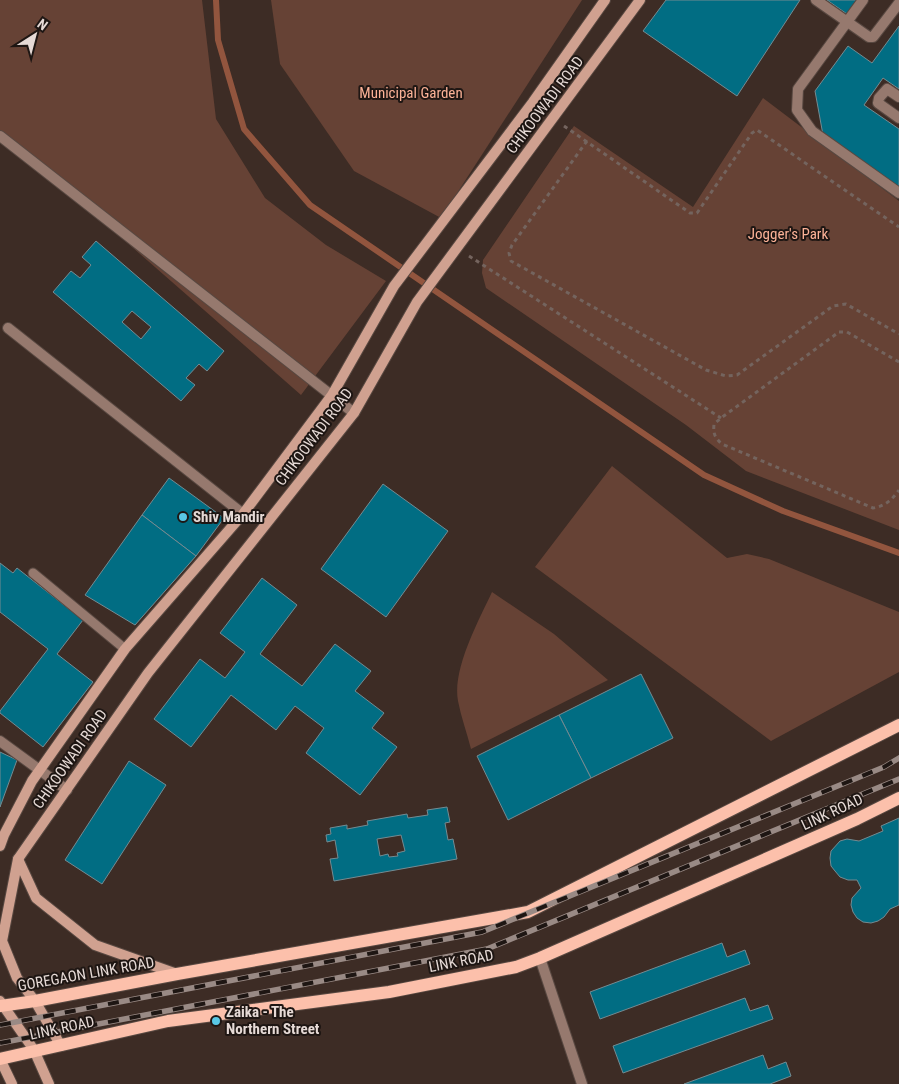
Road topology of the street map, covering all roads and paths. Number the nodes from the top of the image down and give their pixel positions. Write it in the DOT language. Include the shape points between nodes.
graph roads {
  1 [pos="605,0"];
  2 [pos="640,0"];
  3 [pos="816,0"];
  4 [pos="863,0"];
  5 [pos="899,3"];
  6 [pos="846,22"];
  7 [pos="899,97"];
  8 [pos="899,118"];
  9 [pos="554,119"];
  10 [pos="0,136"];
  11 [pos="587,141"];
  12 [pos="899,193"];
  13 [pos="899,227"];
  14 [pos="456,248"];
  15 [pos="8,328"];
  16 [pos="899,334"];
  17 [pos="899,362"];
  18 [pos="332,395"];
  19 [pos="354,413"];
  20 [pos="721,418"];
  21 [pos="899,490"];
  22 [pos="243,514"];
  23 [pos="34,573"];
  24 [pos="125,649"];
  25 [pos="899,725"];
  26 [pos="0,741"];
  27 [pos="40,769"];
  28 [pos="67,790"];
  29 [pos="899,798"];
  30 [pos="2,837"];
  31 [pos="0,846"];
  32 [pos="18,859"];
  33 [pos="540,958"];
  34 [pos="177,974"];
  35 [pos="35,1001"];
  36 [pos="1,1003"];
  37 [pos="61,1046"];
  38 [pos="34,1050"];
  39 [pos="0,1059"];
  40 [pos="12,1084"];
  41 [pos="49,1084"];
  42 [pos="582,1084"];
  1 -- 18 [label="street, CHIKOOWADI ROAD" via="394,286"];
  2 -- 9 [label="street, CHIKOOWADI ROAD"];
  3 -- 6 [label="street"];
  4 -- 6 [label="street"];
  5 -- 6 [label="street" via="873,36 869,37"];
  6 -- 12 [label="street" via="798,89 797,110 812,131"];
  7 -- 8 [label="street" via="887,89 878,103"];
  9 -- 11 [label="path"];
  9 -- 14 [label="street, CHIKOOWADI ROAD"];
  10 -- 18 [label="street"];
  11 -- 13 [label="path" via="676,204 690,213 697,213 757,130"];
  11 -- 16 [label="path" via="512,246 509,252 511,261 706,370 726,376 738,375 833,306 846,304"];
  14 -- 19 [label="street, CHIKOOWADI ROAD" via="417,302"];
  14 -- 20 [label="path"];
  15 -- 22 [label="street"];
  17 -- 20 [label="path" via="847,332 839,332"];
  18 -- 19 [label="street"];
  18 -- 22 [label="street, CHIKOOWADI ROAD"];
  19 -- 28 [label="street, CHIKOOWADI ROAD" via="148,673"];
  20 -- 21 [label="path" via="714,424 713,432 722,444 873,508 882,507"];
  22 -- 24 [label="street, CHIKOOWADI ROAD"];
  23 -- 24 [label="lane"];
  24 -- 27 [label="street, CHIKOOWADI ROAD"];
  25 -- 34 [label="main road" via="528,912"];
  26 -- 27 [label="street"];
  27 -- 28 [label="street"];
  27 -- 30 [label="street, CHIKOOWADI ROAD"];
  28 -- 32 [label="street, CHIKOOWADI ROAD"];
  29 -- 33 [label="main road, LINK ROAD"];
  30 -- 31 [label="street, CHIKOOWADI ROAD"];
  32 -- 34 [label="street" via="36,898 95,945"];
  32 -- 35 [label="street, CHIKOOWADI ROAD" via="2,941 17,978"];
  33 -- 37 [label="main road, LINK ROAD" via="516,967 389,992 168,1022"];
  33 -- 42 [label="street"];
  34 -- 35 [label="main road, GOREGAON LINK ROAD"];
  35 -- 36 [label="main road, GOREGAON LINK ROAD"];
  35 -- 37 [label="street, CHIKOOWADI ROAD"];
  36 -- 38 [label="street"];
  37 -- 38 [label="main road, LINK ROAD"];
  38 -- 39 [label="main road, LINK ROAD"];
  38 -- 41 [label="street"];
  39 -- 40 [label="street"];
}
